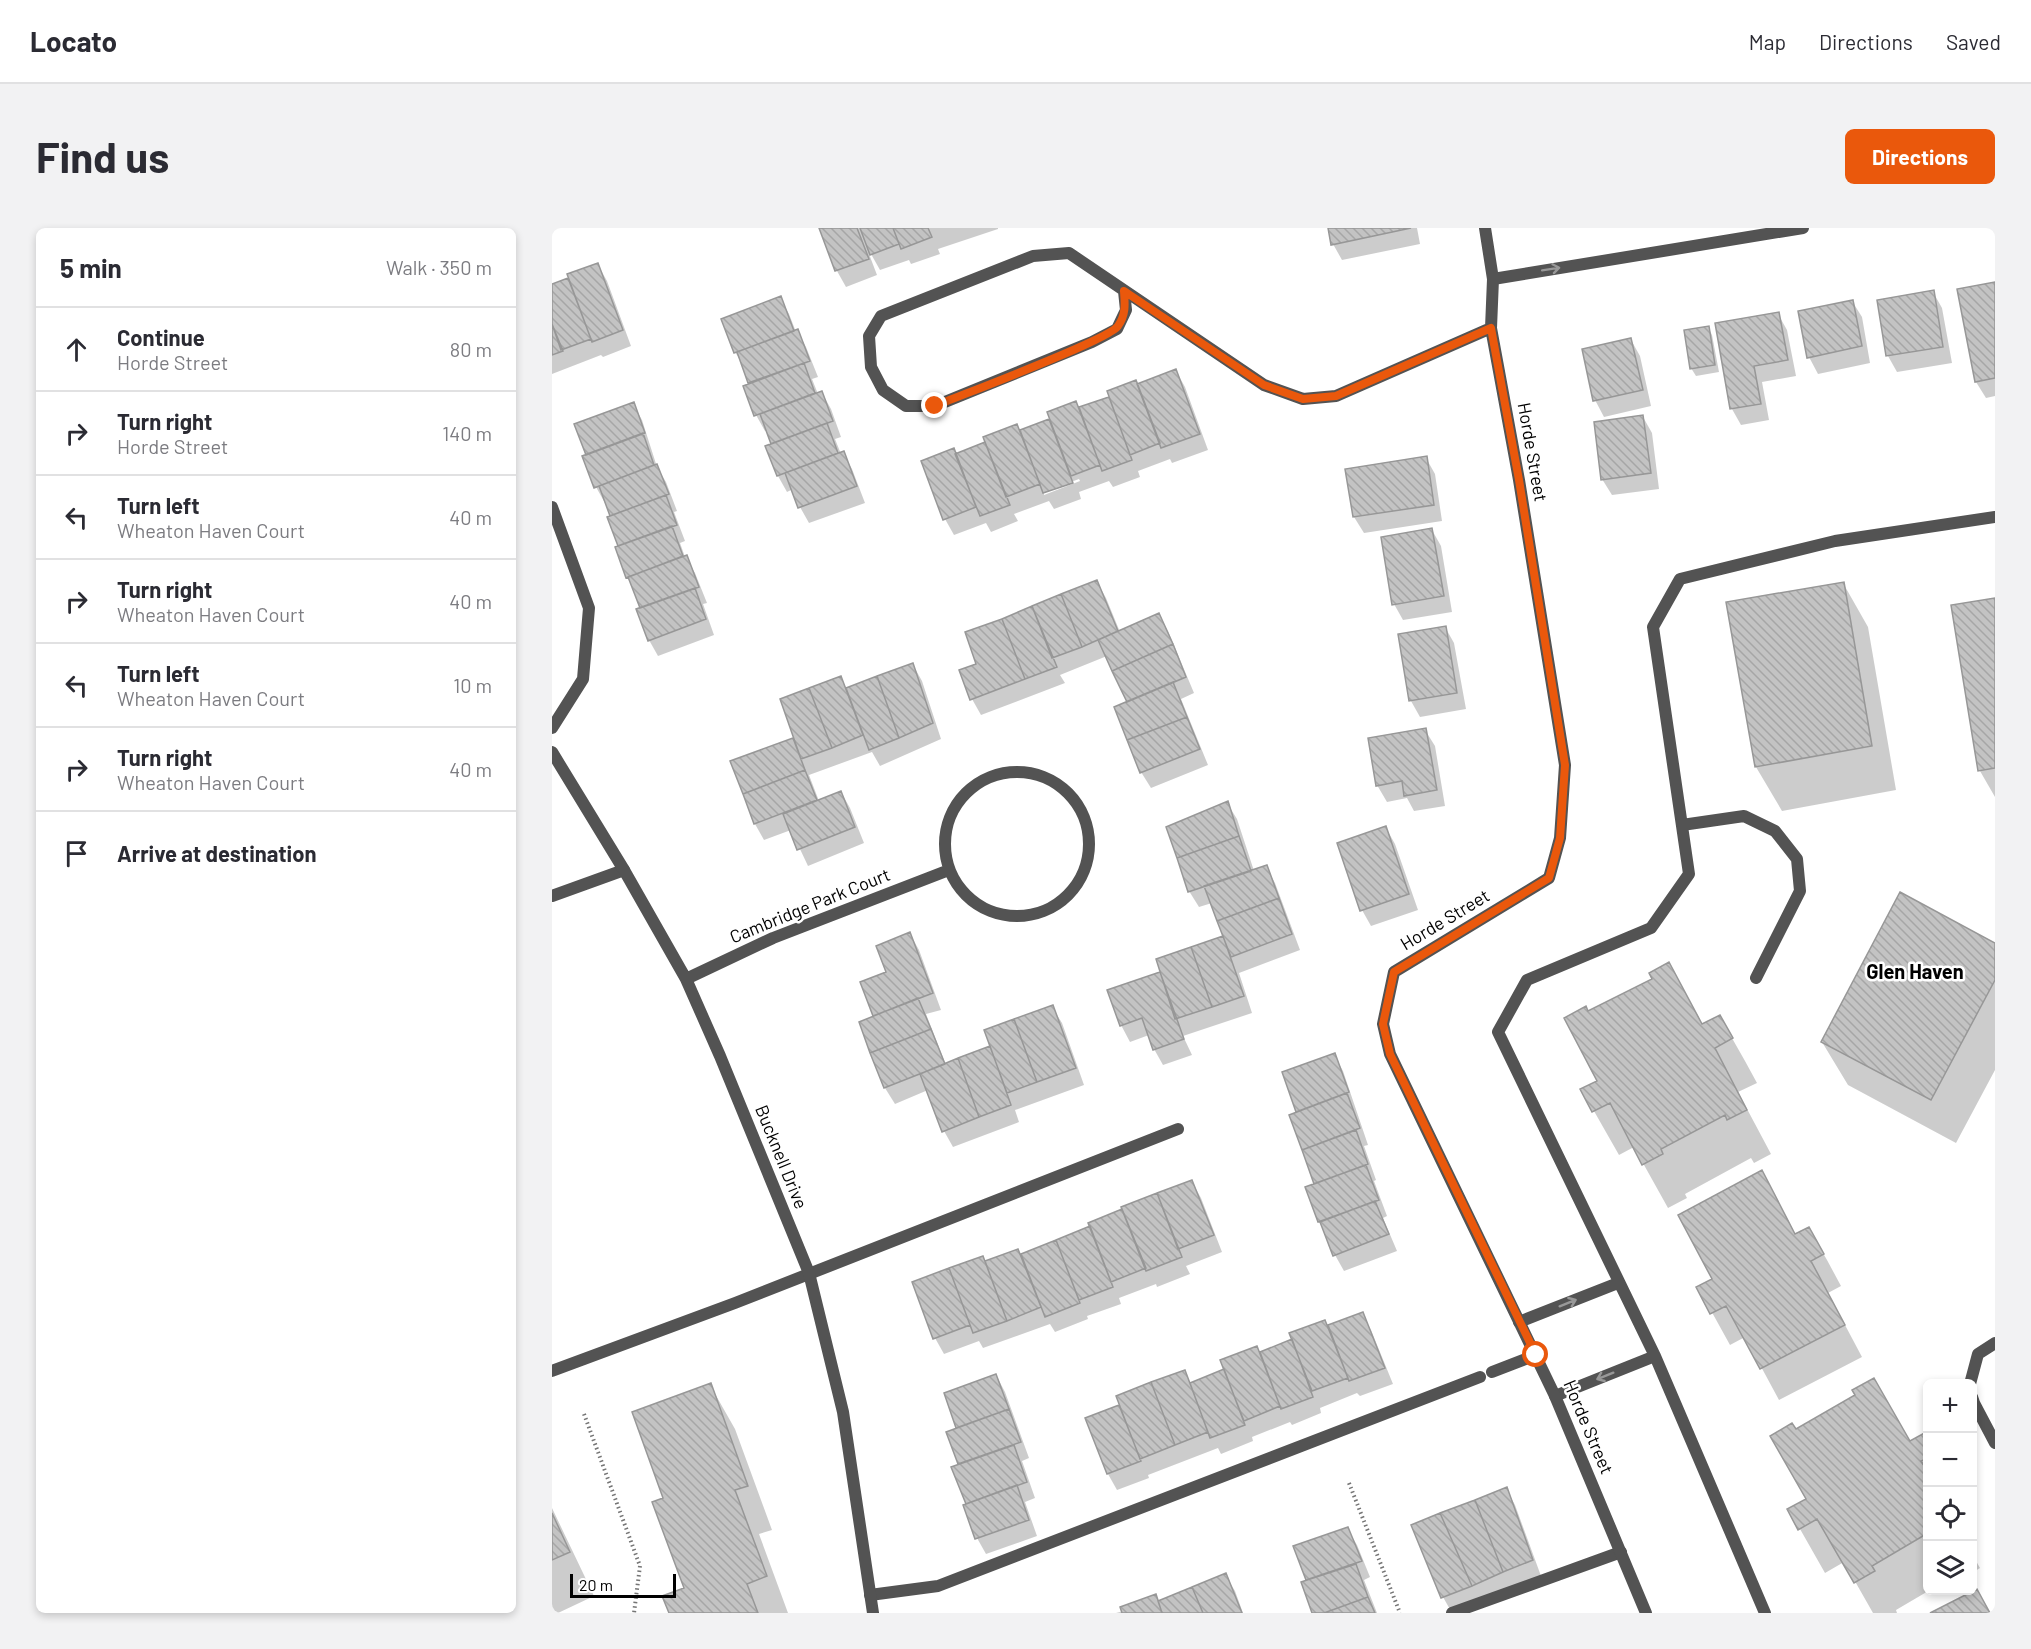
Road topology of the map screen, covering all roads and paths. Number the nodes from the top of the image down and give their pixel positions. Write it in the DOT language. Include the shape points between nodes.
graph roads {
  1 [pos="1485,228"];
  2 [pos="1803,228"];
  3 [pos="1493,279"];
  4 [pos="1124,291"];
  5 [pos="1491,328"];
  6 [pos="552,507"];
  7 [pos="1995,517"];
  8 [pos="552,728"];
  9 [pos="552,752"];
  10 [pos="1682,825"];
  11 [pos="624,870"];
  12 [pos="949,870"];
  13 [pos="552,896"];
  14 [pos="686,978"];
  15 [pos="1756,978"];
  16 [pos="1178,1129"];
  17 [pos="809,1273"];
  18 [pos="1618,1283"];
  19 [pos="1519,1322"];
  20 [pos="1995,1343"];
  21 [pos="1536,1355"];
  22 [pos="1655,1356"];
  23 [pos="552,1371"];
  24 [pos="1492,1372"];
  25 [pos="1480,1377"];
  26 [pos="1971,1379"];
  27 [pos="1556,1396"];
  28 [pos="1977,1410"];
  29 [pos="584,1414"];
  30 [pos="1995,1443"];
  31 [pos="1349,1483"];
  32 [pos="1621,1552"];
  33 [pos="870,1595"];
  34 [pos="634,1613"];
  35 [pos="873,1613"];
  36 [pos="1400,1613"];
  37 [pos="1452,1613"];
  38 [pos="1647,1613"];
  39 [pos="1765,1613"];
  1 -- 3 [label="street, Horde Street"];
  3 -- 2 [label="street, one-way"];
  3 -- 5 [label="street, Horde Street"];
  4 -- 4 [label="street" via="1126,310 1117,328 1092,342 935,406 906,406 883,390 871,367 869,336 880,316 1033,256 1069,253"];
  4 -- 5 [label="street" via="1264,385 1303,399 1336,396"];
  5 -- 19 [label="street, Horde Street" via="1565,765 1560,838 1549,878 1394,972 1383,1024 1390,1054"];
  6 -- 8 [label="street" via="589,608 583,680"];
  7 -- 10 [label="street" via="1835,542 1680,579 1653,627"];
  9 -- 11 [label="street, Bucknell Drive"];
  10 -- 15 [label="street" via="1744,816 1775,831 1797,859 1800,891"];
  10 -- 18 [label="street" via="1689,874 1651,928 1527,980 1498,1032"];
  11 -- 13 [label="street"];
  11 -- 14 [label="street, Bucknell Drive"];
  12 -- 12 [label="street" via="964,895 988,911 1015,917 1043,912 1068,897 1084,873 1090,846 1085,818 1070,794 1047,777 1019,771 991,776 967,791 950,815 944,843"];
  12 -- 14 [label="street, Cambridge Park Court" via="773,938"];
  14 -- 17 [label="street, Bucknell Drive"];
  16 -- 17 [label="street"];
  17 -- 23 [label="street"];
  17 -- 33 [label="street, Bucknell Drive" via="843,1412"];
  19 -- 18 [label="street, one-way"];
  18 -- 22 [label="street"];
  19 -- 21 [label="street, Horde Street"];
  20 -- 26 [label="street" via="1978,1354"];
  21 -- 24 [label="street"];
  21 -- 27 [label="street, Horde Street"];
  22 -- 27 [label="street, one-way"];
  22 -- 39 [label="street"];
  25 -- 33 [label="street" via="938,1586"];
  27 -- 32 [label="street, Horde Street"];
  28 -- 30 [label="street"];
  29 -- 34 [label="path" via="640,1566"];
  31 -- 36 [label="path"];
  32 -- 37 [label="street"];
  32 -- 38 [label="street, Horde Street"];
  33 -- 35 [label="street, Bucknell Drive"];
}
